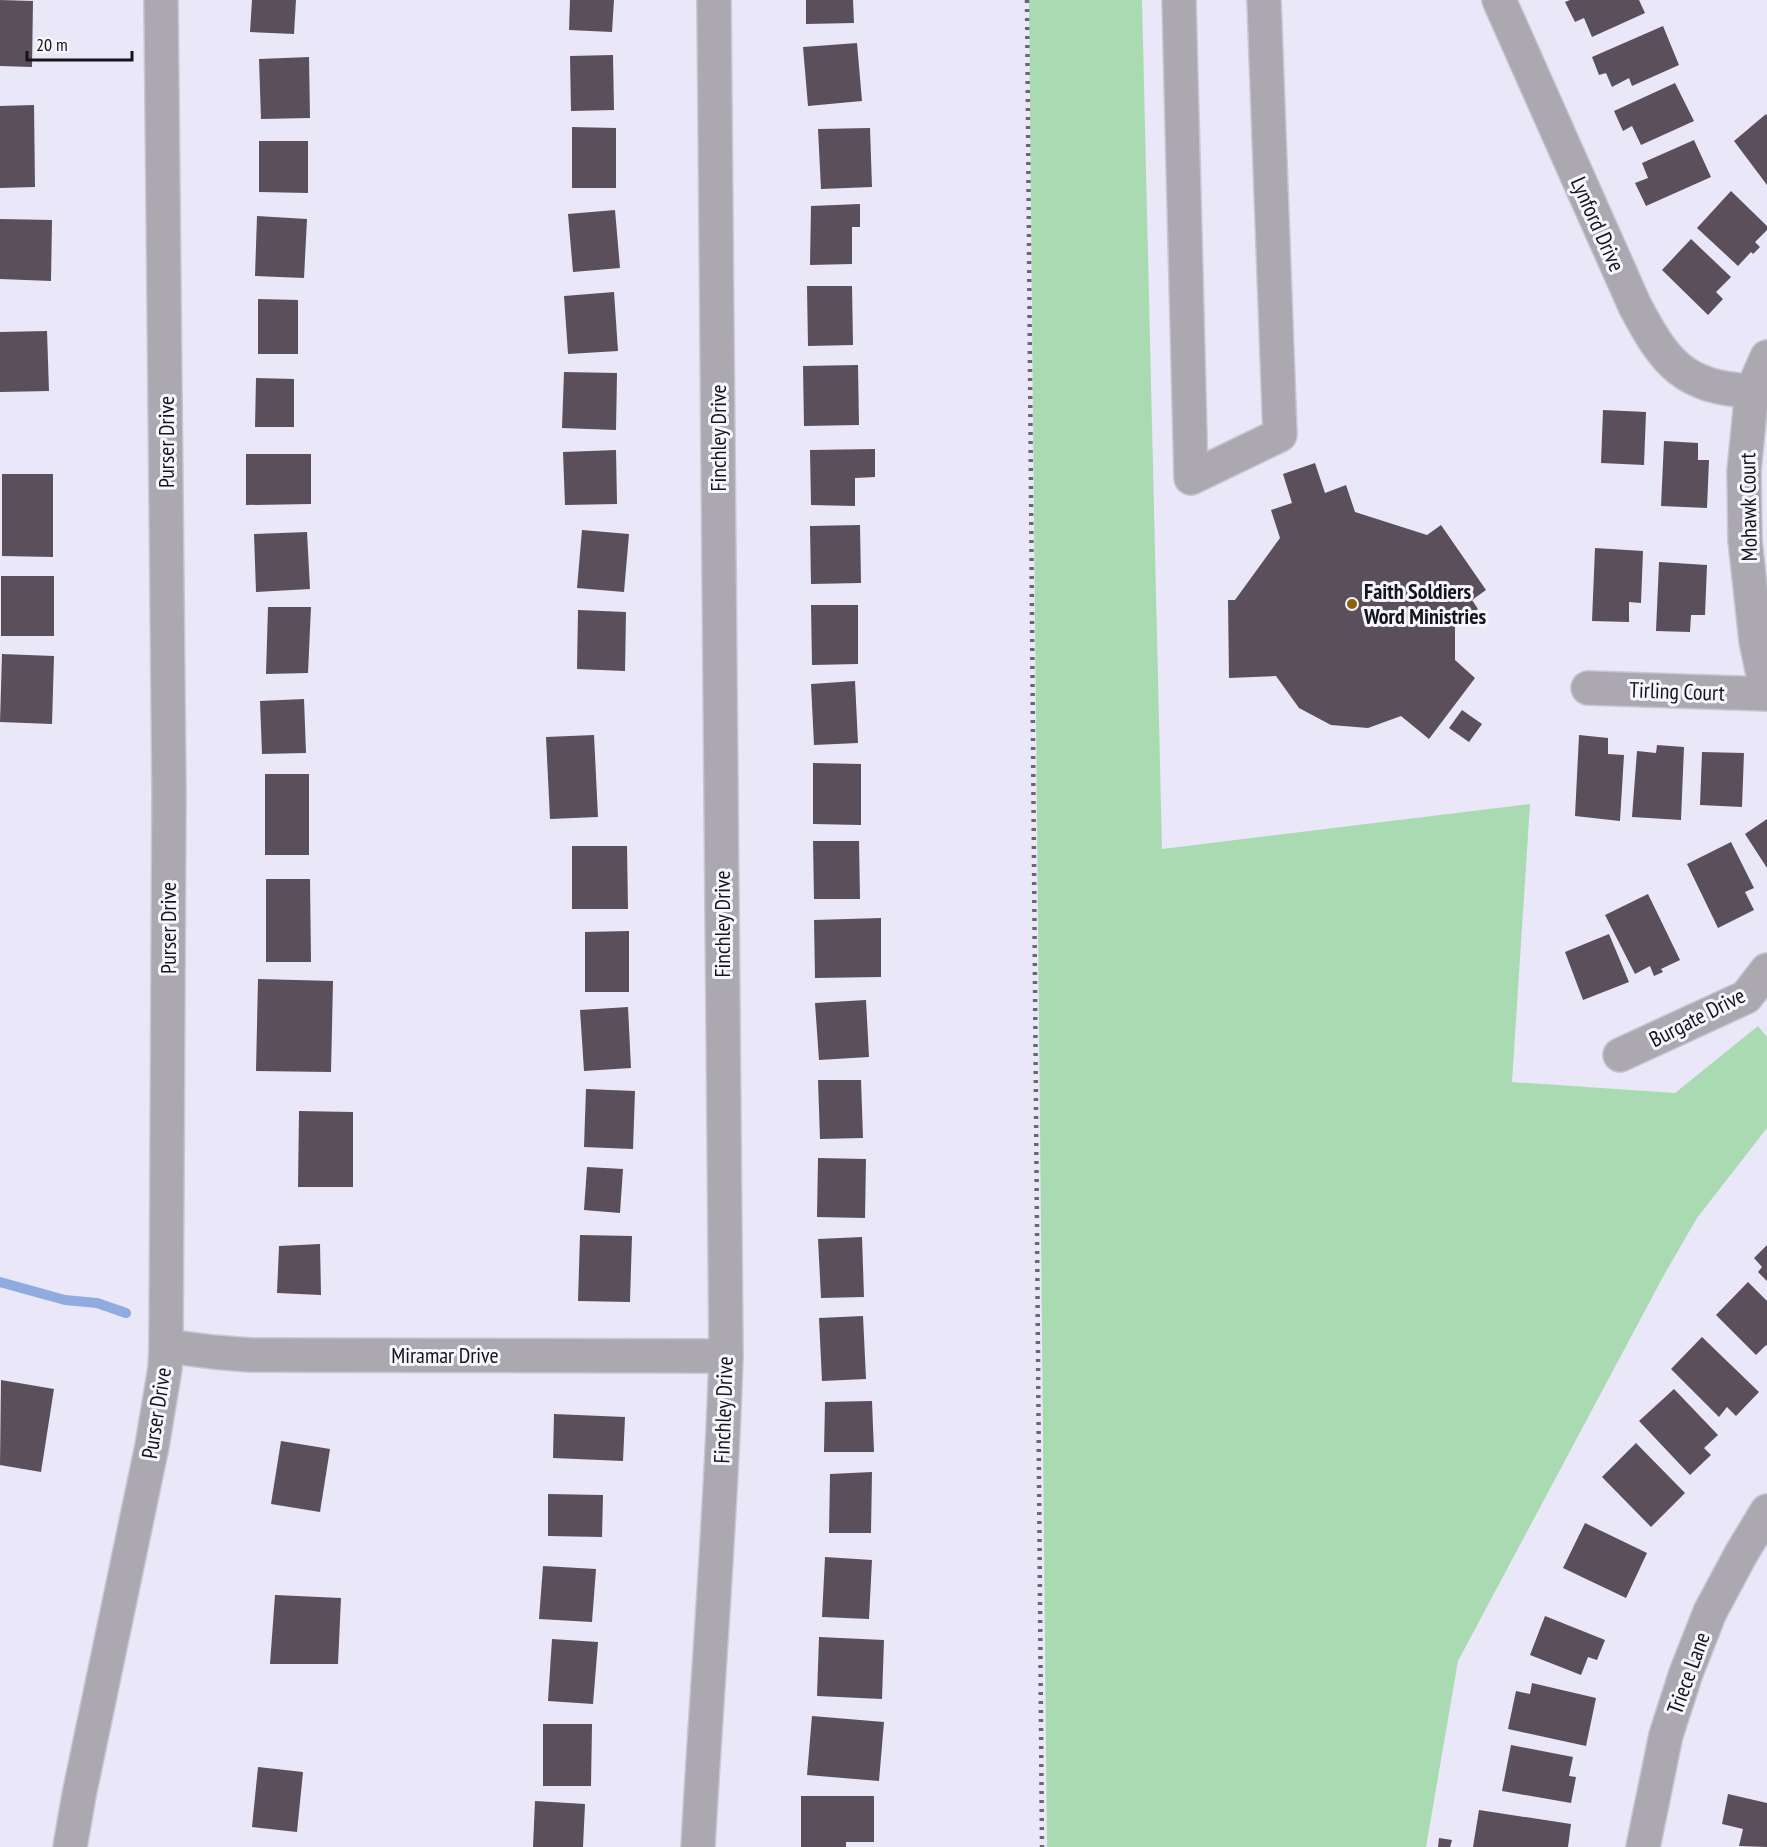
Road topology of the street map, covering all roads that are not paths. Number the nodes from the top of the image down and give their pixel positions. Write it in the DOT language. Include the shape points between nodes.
graph roads {
  1 [pos="161,0"];
  2 [pos="714,0"];
  3 [pos="1179,0"];
  4 [pos="1264,0"];
  5 [pos="1499,0"];
  6 [pos="1767,357"];
  7 [pos="1752,391"];
  8 [pos="1588,688"];
  9 [pos="1767,694"];
  10 [pos="1767,970"];
  11 [pos="1620,1055"];
  12 [pos="166,1346"];
  13 [pos="726,1356"];
  14 [pos="1767,1512"];
  15 [pos="70,1847"];
  16 [pos="698,1847"];
  17 [pos="1643,1847"];
  1 -- 12 [label="street, Purser Drive" via="169,781"];
  2 -- 13 [label="street, Finchley Drive"];
  3 -- 4 [label="street" via="1191,478 1280,435"];
  5 -- 7 [label="street, Lynford Drive" via="1654,341 1675,366 1702,383 1723,390"];
  6 -- 7 [label="street, Mohawk Court"];
  7 -- 9 [label="street, Mohawk Court" via="1744,471 1745,540 1756,641"];
  8 -- 9 [label="street, Tirling Court"];
  10 -- 11 [label="street, Burgate Drive" via="1746,997"];
  12 -- 13 [label="street, Miramar Drive" via="250,1354"];
  12 -- 15 [label="street, Purser Drive" via="152,1446"];
  13 -- 16 [label="street, Finchley Drive"];
  14 -- 17 [label="street, Triece Lane" via="1710,1612 1686,1673 1666,1735"];
}
